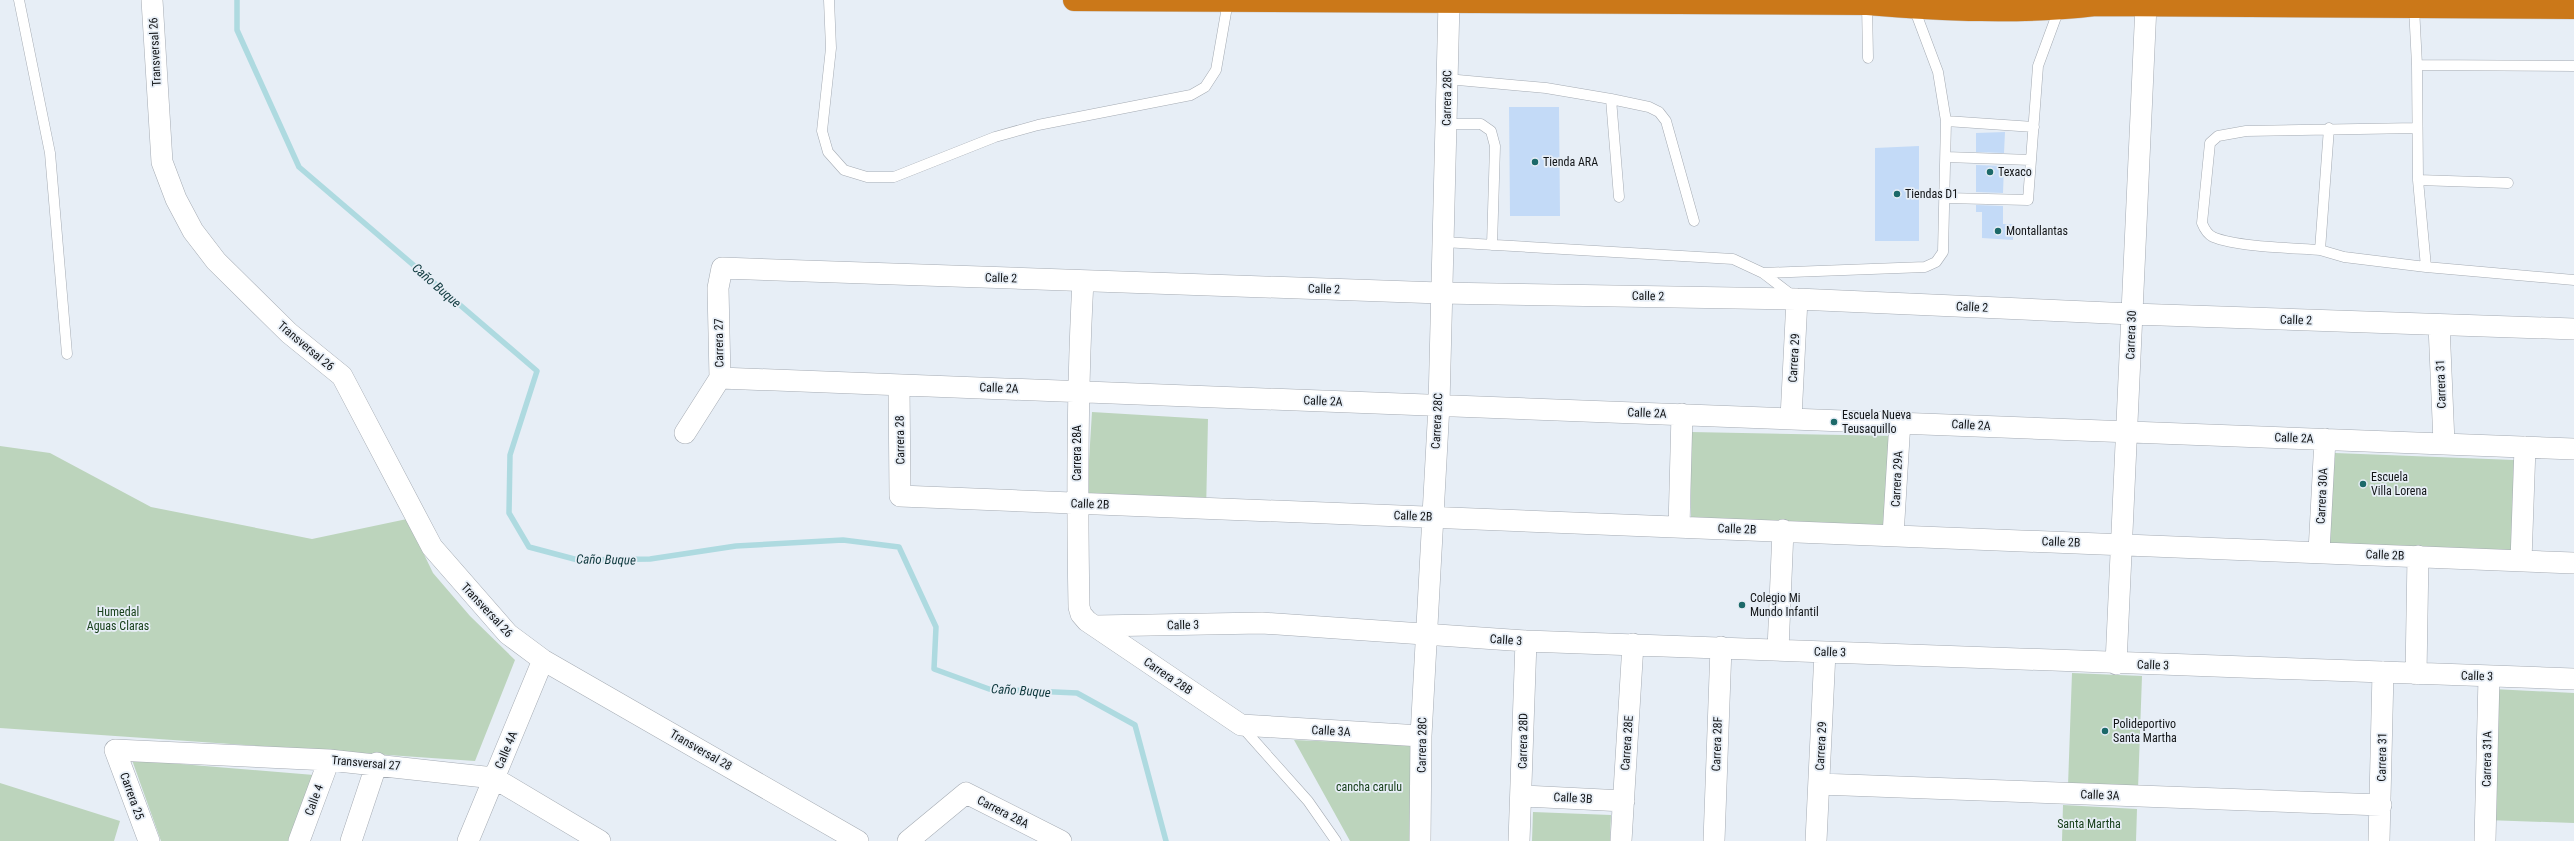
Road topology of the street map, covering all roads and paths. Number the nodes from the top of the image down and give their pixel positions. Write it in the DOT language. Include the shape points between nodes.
graph roads {
  1 [pos="19,0"];
  2 [pos="152,0"];
  3 [pos="829,0"];
  4 [pos="1074,0"];
  5 [pos="1228,1"];
  6 [pos="1449,2"];
  7 [pos="1866,4"];
  8 [pos="2146,5"];
  9 [pos="2414,7"];
  10 [pos="1914,8"];
  11 [pos="2574,8"];
  12 [pos="2059,9"];
  13 [pos="1868,58"];
  14 [pos="2417,65"];
  15 [pos="2574,66"];
  16 [pos="1447,79"];
  17 [pos="1611,99"];
  18 [pos="1946,121"];
  19 [pos="1446,124"];
  20 [pos="2034,127"];
  21 [pos="2329,128"];
  22 [pos="2417,128"];
  23 [pos="1946,157"];
  24 [pos="2031,160"];
  25 [pos="2418,180"];
  26 [pos="2508,183"];
  27 [pos="1619,197"];
  28 [pos="1946,198"];
  29 [pos="1694,221"];
  30 [pos="1443,242"];
  31 [pos="1492,245"];
  32 [pos="2320,250"];
  33 [pos="2426,267"];
  34 [pos="722,268"];
  35 [pos="1762,273"];
  36 [pos="2574,280"];
  37 [pos="1083,281"];
  38 [pos="1440,293"];
  39 [pos="1797,298"];
  40 [pos="2132,314"];
  41 [pos="2439,324"];
  42 [pos="2574,329"];
  43 [pos="67,354"];
  44 [pos="720,378"];
  45 [pos="899,385"];
  46 [pos="1077,392"];
  47 [pos="1439,405"];
  48 [pos="1682,414"];
  49 [pos="1791,418"];
  50 [pos="1900,422"];
  51 [pos="2128,432"];
  52 [pos="685,433"];
  53 [pos="2325,439"];
  54 [pos="2444,443"];
  55 [pos="2525,447"];
  56 [pos="2574,449"];
  57 [pos="900,496"];
  58 [pos="1077,503"];
  59 [pos="1432,517"];
  60 [pos="1679,527"];
  61 [pos="1783,530"];
  62 [pos="1893,536"];
  63 [pos="2122,544"];
  64 [pos="2319,552"];
  65 [pos="2418,556"];
  66 [pos="2521,560"];
  67 [pos="2574,563"];
  68 [pos="1092,624"];
  69 [pos="1426,634"];
  70 [pos="1526,641"];
  71 [pos="1633,644"];
  72 [pos="1721,648"];
  73 [pos="1778,650"];
  74 [pos="1826,652"];
  75 [pos="544,660"];
  76 [pos="2116,664"];
  77 [pos="2383,672"];
  78 [pos="2416,674"];
  79 [pos="2489,677"];
  80 [pos="2574,678"];
  81 [pos="1241,726"];
  82 [pos="1422,736"];
  83 [pos="115,750"];
  84 [pos="329,760"];
  85 [pos="377,764"];
  86 [pos="494,778"];
  87 [pos="1819,784"];
  88 [pos="1522,796"];
  89 [pos="1624,801"];
  90 [pos="2381,805"];
  91 [pos="149,841"];
  92 [pos="299,841"];
  93 [pos="351,841"];
  94 [pos="468,841"];
  95 [pos="600,841"];
  96 [pos="858,841"];
  97 [pos="908,841"];
  98 [pos="1061,841"];
  99 [pos="1336,841"];
  100 [pos="1420,841"];
  101 [pos="1519,841"];
  102 [pos="1621,841"];
  103 [pos="1714,841"];
  104 [pos="1816,841"];
  105 [pos="2379,841"];
  106 [pos="2486,841"];
  1 -- 43 [label="lane" via="50,153"];
  2 -- 75 [label="street, Transversal 26" via="162,162 176,199 192,230 216,261 289,333 342,376 432,547 508,634"];
  3 -- 5 [label="lane" via="831,48 822,131 828,152 844,170 867,177 894,177 995,137 1038,125 1191,95 1205,87 1216,70"];
  4 -- 5 [label="highway"];
  5 -- 6 [label="highway"];
  6 -- 7 [label="highway"];
  6 -- 16 [label="street, Carrera 28C"];
  7 -- 10 [label="highway"];
  7 -- 13 [label="lane"];
  8 -- 9 [label="highway"];
  8 -- 12 [label="highway" via="2095,5"];
  8 -- 40 [label="street, Carrera 30"];
  9 -- 11 [label="highway"];
  9 -- 14 [label="lane"];
  10 -- 12 [label="highway"];
  10 -- 18 [label="lane" via="1938,72"];
  12 -- 20 [label="lane" via="2038,66"];
  14 -- 15 [label="lane"];
  14 -- 22 [label="lane"];
  16 -- 17 [label="lane" via="1546,88"];
  16 -- 19 [label="street, Carrera 28C"];
  17 -- 27 [label="lane"];
  17 -- 29 [label="lane" via="1650,107 1659,112 1666,121"];
  18 -- 20 [label="lane"];
  18 -- 23 [label="lane"];
  19 -- 30 [label="street, Carrera 28C"];
  19 -- 31 [label="lane" via="1481,124 1491,132 1494,146"];
  20 -- 24 [label="lane"];
  21 -- 22 [label="lane"];
  21 -- 32 [label="lane"];
  21 -- 32 [label="lane" via="2246,131 2218,136 2210,143 2202,223 2213,237 2249,244"];
  22 -- 25 [label="lane"];
  23 -- 24 [label="lane"];
  23 -- 28 [label="lane"];
  24 -- 28 [label="lane" via="2028,200"];
  25 -- 26 [label="lane"];
  25 -- 33 [label="lane"];
  28 -- 35 [label="lane" via="1943,252 1936,262 1925,267"];
  30 -- 31 [label="lane"];
  30 -- 38 [label="street, Carrera 28C"];
  31 -- 35 [label="lane" via="1733,259"];
  32 -- 33 [label="lane" via="2344,257"];
  33 -- 36 [label="lane"];
  34 -- 37 [label="street, Calle 2"];
  34 -- 44 [label="street, Carrera 27" via="718,288"];
  35 -- 39 [label="lane"];
  37 -- 38 [label="street, Calle 2"];
  37 -- 46 [label="street, Carrera 28A"];
  38 -- 39 [label="street, Calle 2"];
  38 -- 47 [label="street, Carrera 28C"];
  39 -- 40 [label="street, Calle 2"];
  39 -- 49 [label="street, Carrera 29"];
  40 -- 41 [label="street, Calle 2"];
  40 -- 51 [label="street, Carrera 30"];
  41 -- 42 [label="street, Calle 2"];
  41 -- 54 [label="street, Carrera 31"];
  44 -- 45 [label="street, Calle 2A"];
  44 -- 52 [label="street, Carrera 27"];
  45 -- 46 [label="street, Calle 2A"];
  45 -- 57 [label="street, Carrera 28"];
  46 -- 47 [label="street, Calle 2A"];
  46 -- 58 [label="street, Carrera 28A"];
  47 -- 48 [label="street, Calle 2A"];
  47 -- 59 [label="street, Carrera 28C"];
  48 -- 49 [label="street, Calle 2A"];
  48 -- 60 [label="street"];
  49 -- 50 [label="street, Calle 2A"];
  50 -- 51 [label="street, Calle 2A"];
  50 -- 62 [label="street, Carrera 29A"];
  51 -- 53 [label="street, Calle 2A"];
  51 -- 63 [label="street, Carrera 30"];
  53 -- 54 [label="street, Calle 2A"];
  53 -- 64 [label="street, Carrera 30A"];
  54 -- 55 [label="street, Calle 2A"];
  55 -- 56 [label="street, Calle 2A"];
  55 -- 66 [label="street"];
  57 -- 58 [label="street, Calle 2B"];
  58 -- 59 [label="street, Calle 2B"];
  58 -- 68 [label="street, Carrera 28A" via="1079,607 1081,614"];
  59 -- 60 [label="street, Calle 2B"];
  59 -- 69 [label="street, Carrera 28C"];
  60 -- 61 [label="street, Calle 2B"];
  61 -- 62 [label="street, Calle 2B"];
  61 -- 73 [label="street"];
  62 -- 63 [label="street, Calle 2B"];
  63 -- 64 [label="street, Calle 2B"];
  63 -- 76 [label="street, Carrera 30"];
  64 -- 65 [label="street, Calle 2B"];
  65 -- 66 [label="street, Calle 2B"];
  65 -- 78 [label="street"];
  66 -- 67 [label="street, Calle 2B"];
  68 -- 69 [label="street, Calle 3" via="1262,624"];
  68 -- 81 [label="street, Carrera 28B"];
  69 -- 70 [label="street, Calle 3"];
  69 -- 82 [label="street, Carrera 28C"];
  70 -- 71 [label="street, Calle 3"];
  70 -- 88 [label="street, Carrera 28D"];
  71 -- 72 [label="street, Calle 3"];
  71 -- 89 [label="street, Carrera 28E"];
  72 -- 73 [label="street, Calle 3"];
  72 -- 103 [label="street, Carrera 28F"];
  73 -- 74 [label="street, Calle 3"];
  74 -- 76 [label="street, Calle 3"];
  74 -- 87 [label="street, Carrera 29"];
  75 -- 86 [label="street, Calle 4A"];
  75 -- 96 [label="street, Transversal 28"];
  76 -- 77 [label="street, Calle 3"];
  77 -- 78 [label="street, Calle 3"];
  77 -- 90 [label="street, Carrera 31"];
  78 -- 79 [label="street, Calle 3"];
  79 -- 80 [label="street, Calle 3"];
  79 -- 106 [label="street, Carrera 31A"];
  81 -- 82 [label="street, Calle 3A"];
  81 -- 99 [label="lane" via="1308,800"];
  82 -- 100 [label="street, Carrera 28C"];
  83 -- 84 [label="street, Transversal 27"];
  83 -- 91 [label="street, Carrera 25"];
  84 -- 85 [label="street, Transversal 27"];
  84 -- 92 [label="street, Calle 4"];
  85 -- 86 [label="street, Transversal 27"];
  85 -- 93 [label="street"];
  86 -- 94 [label="street, Calle 4A"];
  86 -- 95 [label="street, Transversal 27"];
  87 -- 90 [label="street, Calle 3A"];
  87 -- 104 [label="street, Carrera 29"];
  88 -- 89 [label="street, Calle 3B"];
  88 -- 101 [label="street, Carrera 28D"];
  89 -- 102 [label="street, Carrera 28E"];
  90 -- 105 [label="street, Carrera 31"];
  97 -- 98 [label="street, Carrera 28A" via="966,794"];
}
